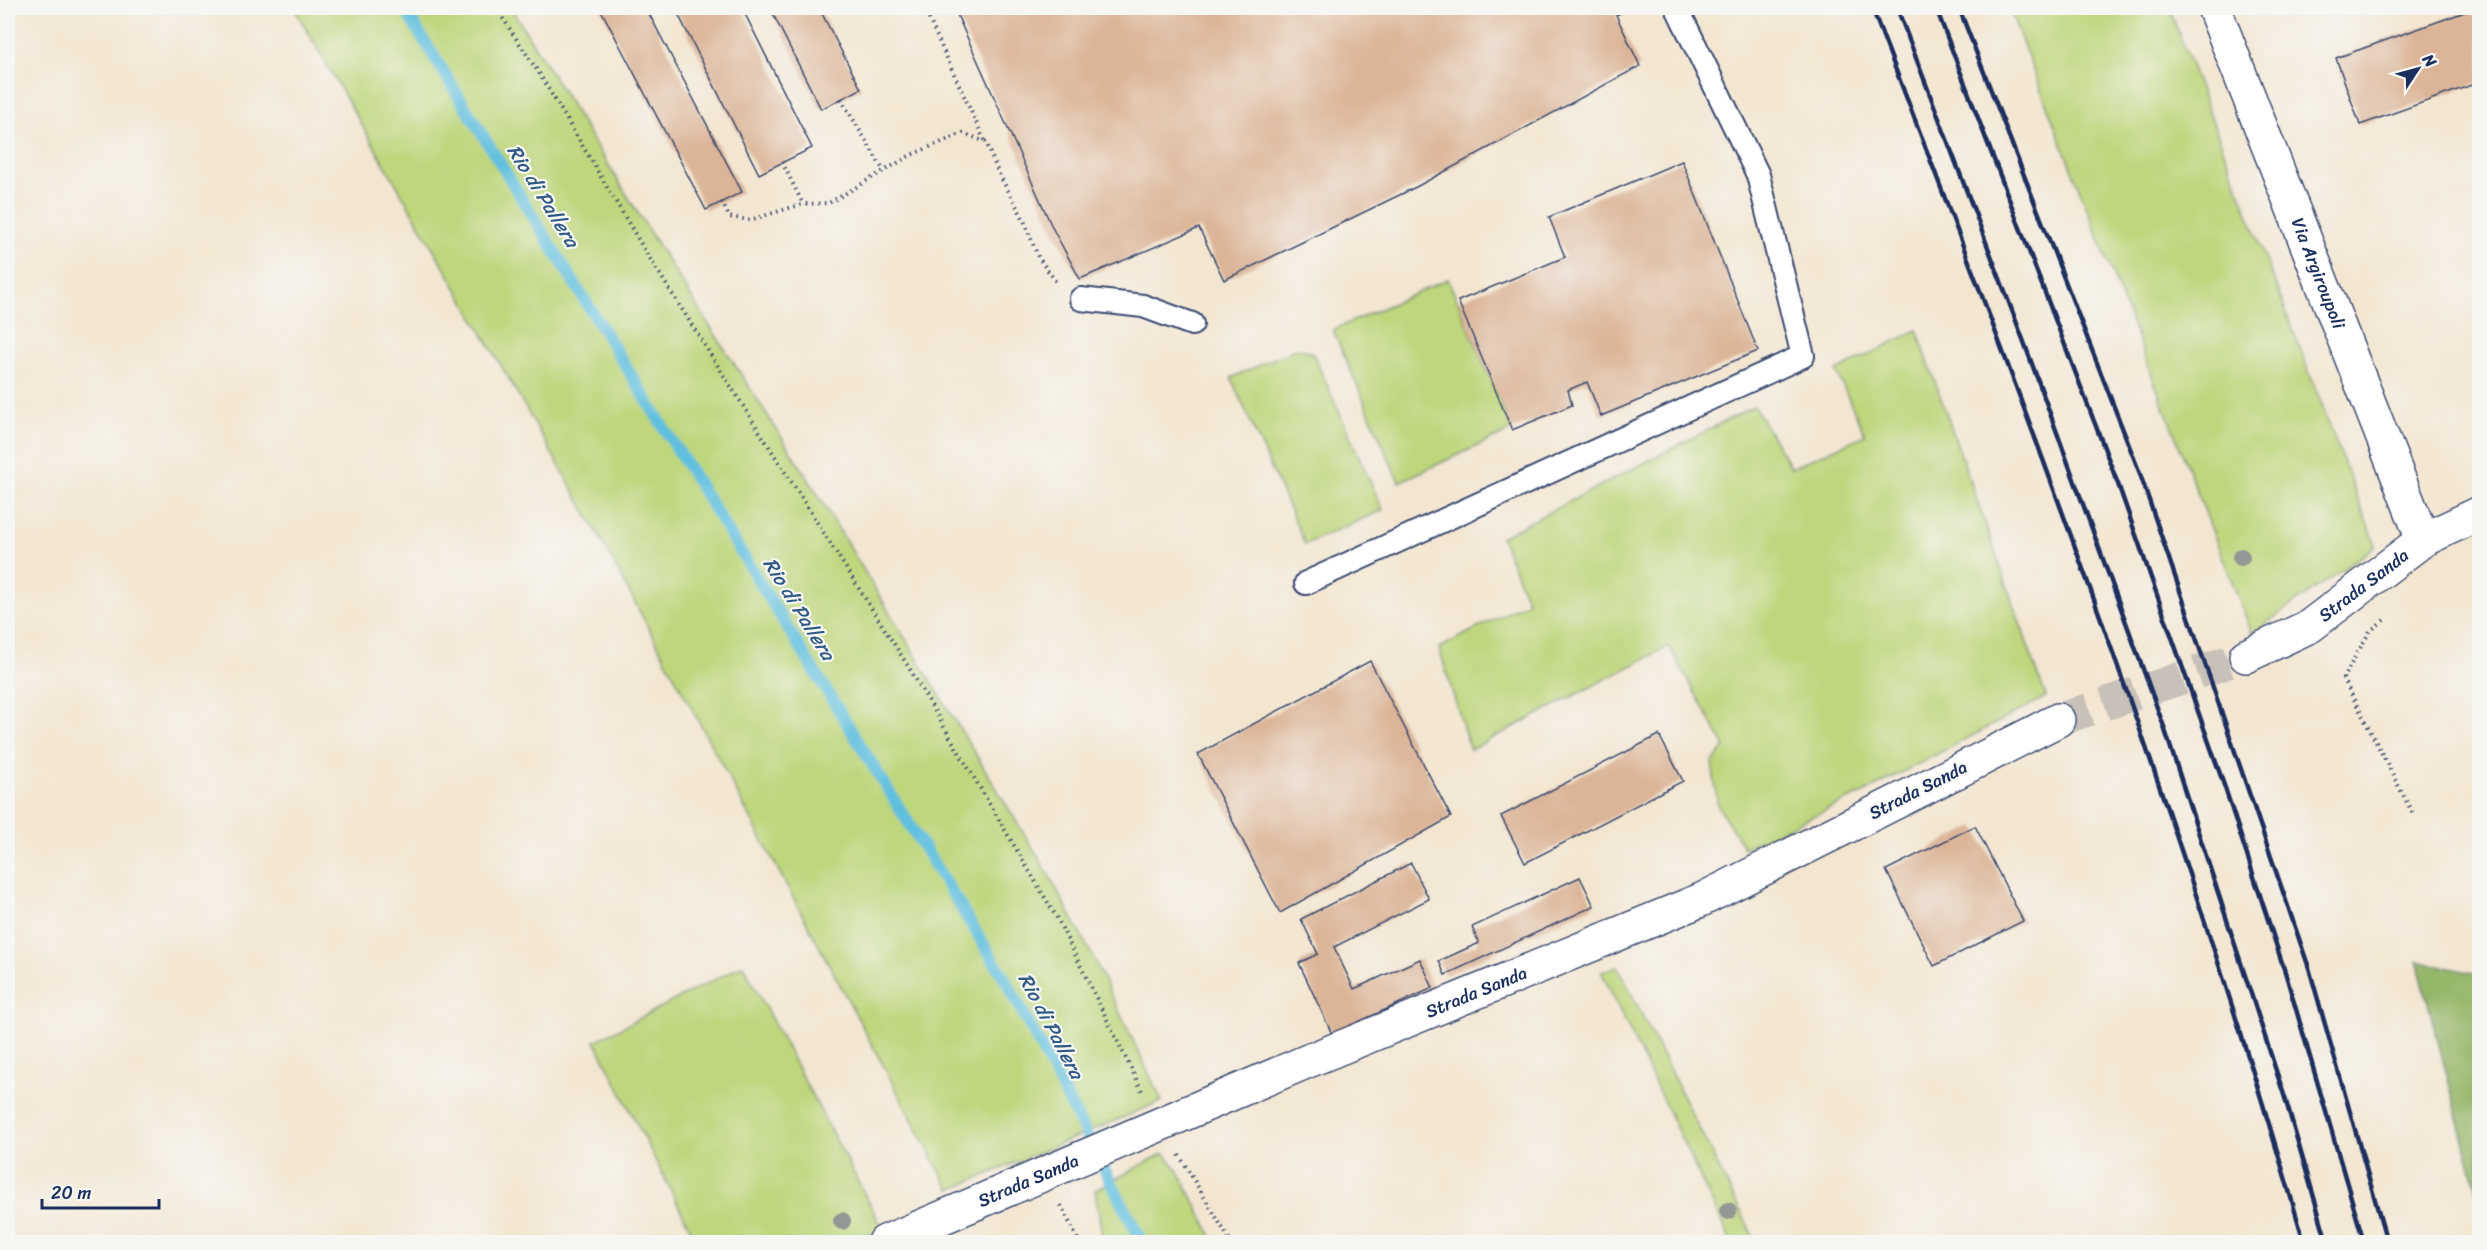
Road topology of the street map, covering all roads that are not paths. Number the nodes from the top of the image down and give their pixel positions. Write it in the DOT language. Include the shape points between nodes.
graph roads {
  1 [pos="1677,8"];
  2 [pos="2214,8"];
  3 [pos="1081,298"];
  4 [pos="1192,324"];
  5 [pos="2480,513"];
  6 [pos="2422,540"];
  7 [pos="1306,583"];
  8 [pos="2246,656"];
  9 [pos="2058,720"];
  10 [pos="885,1242"];
  1 -- 7 [label="lane" via="1758,175 1803,356"];
  2 -- 6 [label="street, Via Argiroupoli"];
  3 -- 4 [label="lane" via="1143,306"];
  5 -- 6 [label="street, Strada Sanda"];
  6 -- 8 [label="street, Strada Sanda" via="2310,626"];
  9 -- 10 [label="street, Strada Sanda" via="1701,900 1414,1016"];
}
